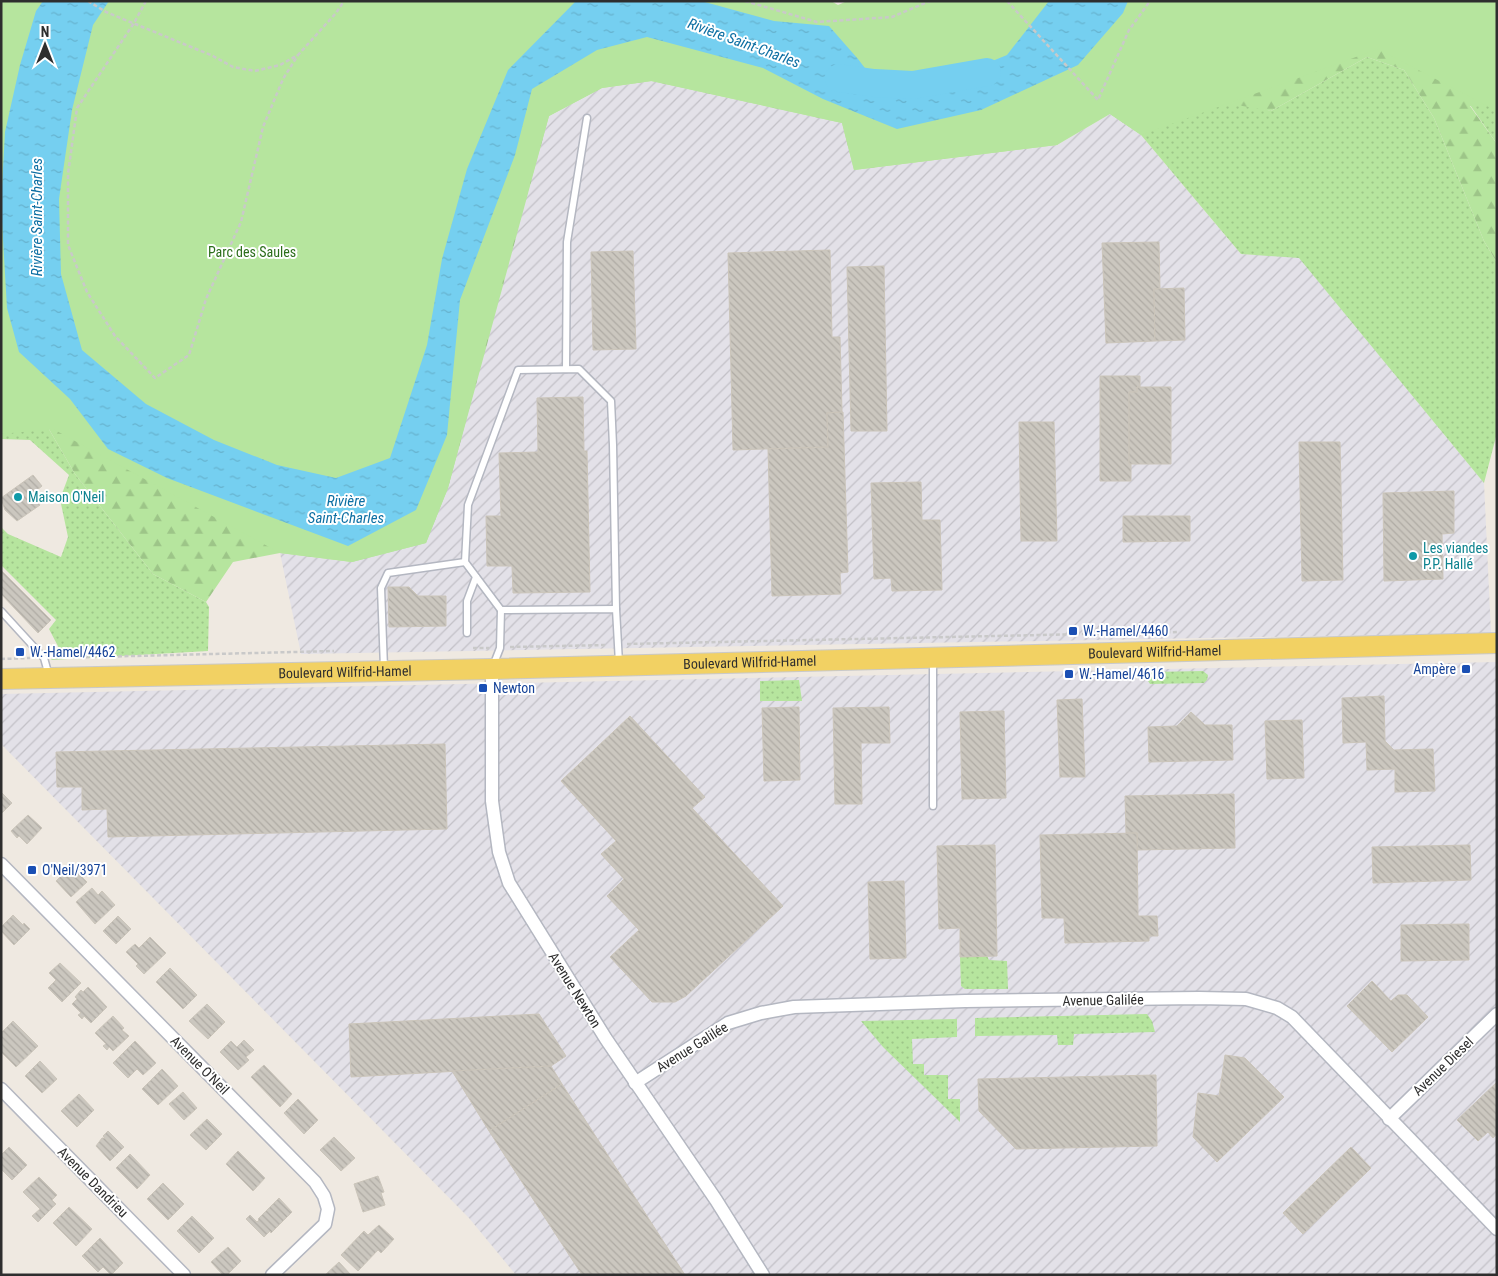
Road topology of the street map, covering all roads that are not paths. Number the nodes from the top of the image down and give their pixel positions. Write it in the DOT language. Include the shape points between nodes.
graph roads {
  1 [pos="586,118"];
  2 [pos="566,369"];
  3 [pos="465,562"];
  4 [pos="476,577"];
  5 [pos="616,609"];
  6 [pos="501,610"];
  7 [pos="1,611"];
  8 [pos="467,633"];
  9 [pos="1497,643"];
  10 [pos="933,657"];
  11 [pos="619,665"];
  12 [pos="492,669"];
  13 [pos="384,672"];
  14 [pos="50,678"];
  15 [pos="1,679"];
  16 [pos="933,806"];
  17 [pos="1,864"];
  18 [pos="1497,1014"];
  19 [pos="635,1083"];
  20 [pos="1,1089"];
  21 [pos="1389,1119"];
  22 [pos="1497,1229"];
  23 [pos="184,1275"];
  24 [pos="272,1275"];
  25 [pos="763,1275"];
  1 -- 2 [label="lane" via="567,242"];
  2 -- 3 [label="lane" via="518,370 468,505"];
  2 -- 5 [label="lane" via="579,369 611,401"];
  3 -- 4 [label="lane"];
  3 -- 13 [label="lane" via="388,573 381,588"];
  4 -- 6 [label="lane"];
  4 -- 8 [label="lane" via="467,601"];
  5 -- 6 [label="lane"];
  5 -- 11 [label="lane"];
  6 -- 12 [label="lane" via="500,648"];
  7 -- 14 [label="lane" via="44,658"];
  9 -- 10 [label="main road, Boulevard Wilfrid-Hamel"];
  10 -- 11 [label="main road, Boulevard Wilfrid-Hamel"];
  10 -- 16 [label="lane"];
  11 -- 12 [label="main road, Boulevard Wilfrid-Hamel"];
  12 -- 13 [label="main road, Boulevard Wilfrid-Hamel"];
  12 -- 19 [label="street, Avenue Newton" via="492,801 499,852 509,884"];
  13 -- 14 [label="main road, Boulevard Wilfrid-Hamel"];
  14 -- 15 [label="main road, Boulevard Wilfrid-Hamel"];
  17 -- 24 [label="street, Avenue O'Neil" via="315,1182 328,1209 325,1224"];
  18 -- 21 [label="street, Avenue Diesel"];
  19 -- 21 [label="street, Avenue Galilée" via="728,1023 794,1007 965,1001 1246,998 1277,1008 1292,1017"];
  19 -- 25 [label="street, Avenue Newton"];
  20 -- 23 [label="street, Avenue Dandrieu"];
  21 -- 22 [label="street, Avenue Galilée"];
}
